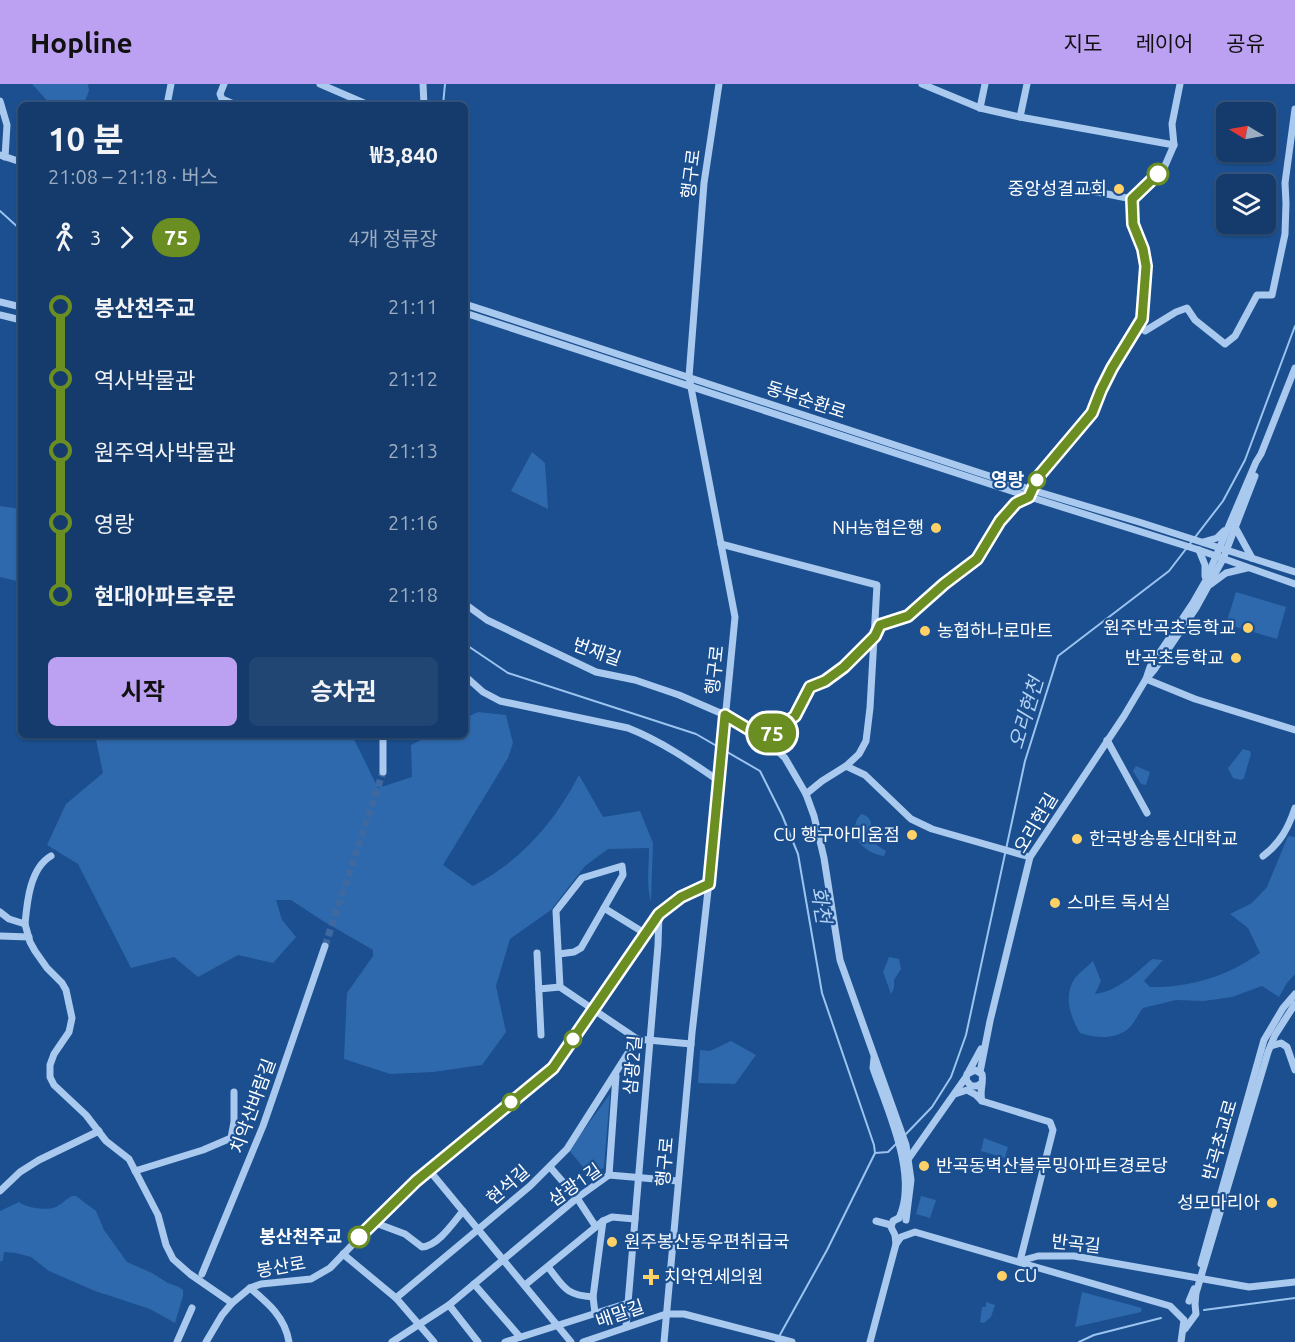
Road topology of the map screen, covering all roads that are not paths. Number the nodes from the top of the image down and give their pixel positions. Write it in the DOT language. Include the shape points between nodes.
graph roads {
  1 [pos="171,84"];
  2 [pos="224,84"];
  3 [pos="320,84"];
  4 [pos="423,84"];
  5 [pos="719,84"];
  6 [pos="922,84"];
  7 [pos="985,84"];
  8 [pos="1027,84"];
  9 [pos="1180,84"];
  10 [pos="0,101"];
  11 [pos="168,102"];
  12 [pos="229,102"];
  13 [pos="364,102"];
  14 [pos="424,102"];
  15 [pos="980,108"];
  16 [pos="1295,109"];
  17 [pos="1020,117"];
  18 [pos="1174,145"];
  19 [pos="3,156"];
  20 [pos="18,161"];
  21 [pos="1082,189"];
  22 [pos="1132,199"];
  23 [pos="0,302"];
  24 [pos="468,305"];
  25 [pos="18,306"];
  26 [pos="0,315"];
  27 [pos="468,315"];
  28 [pos="18,319"];
  29 [pos="1139,324"];
  30 [pos="1295,368"];
  31 [pos="689,377"];
  32 [pos="690,387"];
  33 [pos="1031,494"];
  34 [pos="1232,527"];
  35 [pos="1202,542"];
  36 [pos="722,544"];
  37 [pos="1224,549"];
  38 [pos="1199,550"];
  39 [pos="1220,558"];
  40 [pos="1252,558"];
  41 [pos="1249,568"];
  42 [pos="1295,572"];
  43 [pos="1207,583"];
  44 [pos="1295,584"];
  45 [pos="468,606"];
  46 [pos="875,636"];
  47 [pos="468,679"];
  48 [pos="1146,679"];
  49 [pos="725,715"];
  50 [pos="1295,730"];
  51 [pos="383,738"];
  52 [pos="765,739"];
  53 [pos="1107,740"];
  54 [pos="846,766"];
  55 [pos="383,772"];
  56 [pos="719,781"];
  57 [pos="806,794"];
  58 [pos="1295,808"];
  59 [pos="1147,813"];
  60 [pos="51,856"];
  61 [pos="1027,856"];
  62 [pos="1263,856"];
  63 [pos="709,884"];
  64 [pos="604,908"];
  65 [pos="0,912"];
  66 [pos="659,914"];
  67 [pos="25,924"];
  68 [pos="646,934"];
  69 [pos="0,936"];
  70 [pos="29,937"];
  71 [pos="325,946"];
  72 [pos="537,953"];
  73 [pos="559,954"];
  74 [pos="560,987"];
  75 [pos="539,989"];
  76 [pos="1295,994"];
  77 [pos="1295,1004"];
  78 [pos="593,1010"];
  79 [pos="990,1021"];
  80 [pos="541,1035"];
  81 [pos="637,1039"];
  82 [pos="650,1041"];
  83 [pos="691,1044"];
  84 [pos="1271,1046"];
  85 [pos="1295,1070"];
  86 [pos="980,1072"];
  87 [pos="616,1074"];
  88 [pos="968,1074"];
  89 [pos="982,1083"];
  90 [pos="969,1088"];
  91 [pos="234,1092"];
  92 [pos="955,1094"];
  93 [pos="982,1101"];
  94 [pos="99,1131"];
  95 [pos="907,1158"];
  96 [pos="550,1167"];
  97 [pos="429,1170"];
  98 [pos="135,1171"];
  99 [pos="609,1175"];
  100 [pos="639,1177"];
  101 [pos="678,1181"];
  102 [pos="0,1191"];
  103 [pos="577,1198"];
  104 [pos="463,1211"];
  105 [pos="635,1219"];
  106 [pos="905,1220"];
  107 [pos="603,1221"];
  108 [pos="876,1221"];
  109 [pos="373,1222"];
  110 [pos="891,1225"];
  111 [pos="596,1227"];
  112 [pos="478,1230"];
  113 [pos="919,1232"];
  114 [pos="901,1236"];
  115 [pos="343,1254"];
  116 [pos="504,1260"];
  117 [pos="1020,1261"];
  118 [pos="548,1267"];
  119 [pos="202,1274"];
  120 [pos="1199,1278"];
  121 [pos="1295,1282"];
  122 [pos="474,1284"];
  123 [pos="525,1285"];
  124 [pos="250,1288"];
  125 [pos="593,1297"];
  126 [pos="396,1298"];
  127 [pos="232,1303"];
  128 [pos="628,1303"];
  129 [pos="1186,1303"];
  130 [pos="449,1305"];
  131 [pos="1170,1306"];
  132 [pos="192,1308"];
  133 [pos="595,1313"];
  134 [pos="1178,1313"];
  135 [pos="666,1314"];
  136 [pos="1187,1320"];
  137 [pos="418,1325"];
  138 [pos="558,1325"];
  139 [pos="626,1328"];
  140 [pos="520,1337"];
  141 [pos="1181,1339"];
  142 [pos="177,1342"];
  143 [pos="206,1342"];
  144 [pos="289,1342"];
  145 [pos="392,1342"];
  146 [pos="434,1342"];
  147 [pos="478,1342"];
  148 [pos="505,1342"];
  149 [pos="571,1342"];
  150 [pos="583,1342"];
  151 [pos="664,1342"];
  152 [pos="792,1342"];
  153 [pos="870,1342"];
  1 -- 11 [label="street"];
  2 -- 12 [label="street" via="220,94"];
  3 -- 13 [label="street"];
  4 -- 14 [label="street"];
  5 -- 31 [label="street, 행구로" via="704,183"];
  6 -- 15 [label="street"];
  7 -- 15 [label="street"];
  8 -- 17 [label="street"];
  9 -- 18 [label="street" via="1172,124"];
  10 -- 19 [label="street" via="7,125"];
  15 -- 17 [label="street"];
  16 -- 29 [label="street" via="1285,183 1285,234 1272,295 1257,295 1234,336 1225,344 1195,320 1187,308 1145,331"];
  17 -- 18 [label="street"];
  18 -- 22 [label="street" via="1164,168"];
  19 -- 20 [label="street"];
  21 -- 22 [label="street"];
  22 -- 29 [label="street" via="1133,224 1146,266"];
  23 -- 25 [label="street"];
  24 -- 31 [label="street, 동부순환로"];
  26 -- 28 [label="street"];
  27 -- 32 [label="street, 동부순환로"];
  29 -- 33 [label="street" via="1112,368 1092,413 1038,477"];
  30 -- 34 [label="street"];
  31 -- 32 [label="street, 행구로"];
  31 -- 33 [label="street, 동부순환로"];
  32 -- 33 [label="street, 동부순환로"];
  32 -- 36 [label="street, 행구로"];
  33 -- 35 [label="street, 동부순환로"];
  33 -- 38 [label="street, 동부순환로"];
  33 -- 46 [label="street" via="1016,503 1000,521 977,559 908,616 880,625"];
  34 -- 35 [label="street"];
  34 -- 37 [label="street"];
  34 -- 40 [label="street"];
  35 -- 37 [label="street"];
  36 -- 46 [label="street" via="877,585"];
  36 -- 49 [label="street, 행구로" via="735,616"];
  37 -- 39 [label="street, 오리현길"];
  37 -- 40 [label="street"];
  38 -- 39 [label="street"];
  38 -- 43 [label="street"];
  39 -- 41 [label="street"];
  39 -- 43 [label="street, 오리현길"];
  40 -- 42 [label="street"];
  41 -- 43 [label="street" via="1226,573"];
  41 -- 44 [label="street"];
  43 -- 48 [label="street, 오리현길" via="1150,667"];
  45 -- 49 [label="street, 번재길" via="487,620 596,672 635,680"];
  46 -- 52 [label="street" via="844,667 810,687 795,716"];
  46 -- 54 [label="street" via="866,741"];
  47 -- 56 [label="street" via="500,701 645,735"];
  48 -- 50 [label="street"];
  48 -- 53 [label="street, 오리현길"];
  49 -- 52 [label="street, 행구로"];
  49 -- 56 [label="street, 행구로"];
  51 -- 55 [label="street"];
  52 -- 57 [label="street, 행구로" via="785,758"];
  53 -- 59 [label="street"];
  53 -- 61 [label="street, 오리현길"];
  54 -- 57 [label="street"];
  54 -- 61 [label="street" via="865,775 911,819 932,829"];
  56 -- 63 [label="street, 행구로"];
  57 -- 95 [label="street, 행구로" via="824,858 840,960 874,1058 873,1068"];
  58 -- 62 [label="street" via="1284,836"];
  60 -- 67 [label="street" via="36,874"];
  61 -- 79 [label="street, 오리현길"];
  63 -- 66 [label="street, 봉산로" via="681,897"];
  63 -- 83 [label="street, 행구로"];
  64 -- 68 [label="street"];
  64 -- 73 [label="street" via="581,948"];
  64 -- 73 [label="street" via="623,875 622,866 582,878 556,910"];
  65 -- 67 [label="street"];
  66 -- 68 [label="street, 봉산로"];
  66 -- 82 [label="street, 삼광2길"];
  67 -- 70 [label="street"];
  68 -- 78 [label="street, 봉산로"];
  69 -- 70 [label="street"];
  70 -- 94 [label="street" via="66,990 72,1018 69,1032 51,1060 50,1077"];
  71 -- 119 [label="street, 치악산바람길" via="263,1126"];
  72 -- 75 [label="street"];
  73 -- 74 [label="street"];
  74 -- 75 [label="street"];
  74 -- 78 [label="street"];
  75 -- 80 [label="street"];
  76 -- 120 [label="street, 반곡초교로" via="1264,1040"];
  77 -- 84 [label="street, 반곡초교로"];
  78 -- 81 [label="street"];
  78 -- 97 [label="street, 봉산로" via="553,1068"];
  79 -- 86 [label="street, 오리현길"];
  79 -- 88 [label="street"];
  81 -- 82 [label="street"];
  81 -- 87 [label="street, 현석길"];
  82 -- 83 [label="street"];
  82 -- 100 [label="street, 삼광2길"];
  83 -- 101 [label="street, 행구로"];
  84 -- 85 [label="street" via="1281,1043 1287,1047"];
  84 -- 120 [label="street, 반곡초교로"];
  86 -- 88 [label="street"];
  86 -- 89 [label="street"];
  87 -- 96 [label="street, 현석길" via="567,1149"];
  87 -- 99 [label="street, 현석길"];
  88 -- 90 [label="street"];
  88 -- 92 [label="street"];
  89 -- 90 [label="street"];
  89 -- 93 [label="street"];
  90 -- 92 [label="street"];
  90 -- 93 [label="street"];
  91 -- 98 [label="street" via="231,1138"];
  92 -- 95 [label="street"];
  93 -- 117 [label="street" via="1050,1122 1053,1130"];
  94 -- 98 [label="street" via="129,1159"];
  94 -- 102 [label="street" via="39,1160"];
  95 -- 106 [label="street" via="911,1180"];
  96 -- 103 [label="street"];
  96 -- 112 [label="street, 현석길"];
  97 -- 104 [label="street"];
  97 -- 109 [label="street, 봉산로"];
  98 -- 127 [label="street" via="158,1215 172,1260"];
  99 -- 100 [label="street, 삼광1길"];
  99 -- 103 [label="street, 삼광1길"];
  100 -- 101 [label="street, 삼광1길"];
  100 -- 105 [label="street, 삼광2길"];
  101 -- 135 [label="street, 행구로"];
  103 -- 111 [label="street"];
  103 -- 116 [label="street, 삼광1길"];
  104 -- 109 [label="street" via="427,1247"];
  104 -- 112 [label="street"];
  105 -- 107 [label="street" via="612,1217"];
  105 -- 128 [label="street, 삼광2길"];
  106 -- 110 [label="street" via="893,1221"];
  106 -- 113 [label="street"];
  106 -- 114 [label="street" via="910,1230"];
  107 -- 111 [label="street"];
  107 -- 125 [label="street"];
  108 -- 110 [label="street"];
  109 -- 115 [label="street, 봉산로"];
  110 -- 114 [label="street" via="891,1230"];
  111 -- 118 [label="street"];
  112 -- 116 [label="street"];
  112 -- 126 [label="street, 현석길"];
  113 -- 114 [label="street"];
  113 -- 117 [label="street, 반곡길"];
  114 -- 153 [label="street"];
  115 -- 124 [label="street, 봉산로" via="330,1268 310,1279"];
  115 -- 126 [label="street"];
  116 -- 122 [label="street, 삼광1길"];
  116 -- 123 [label="street"];
  117 -- 120 [label="street, 반곡길" via="1038,1256 1074,1256"];
  117 -- 131 [label="street"];
  118 -- 123 [label="street"];
  118 -- 125 [label="street" via="567,1291"];
  120 -- 121 [label="street, 반곡길" via="1249,1287"];
  120 -- 129 [label="street, 반곡초교로"];
  122 -- 130 [label="street, 삼광1길"];
  122 -- 140 [label="street"];
  123 -- 138 [label="street"];
  124 -- 127 [label="street, 봉산로"];
  124 -- 144 [label="street" via="277,1313"];
  125 -- 133 [label="street"];
  126 -- 137 [label="street"];
  127 -- 143 [label="street, 봉산로"];
  128 -- 133 [label="street"];
  128 -- 139 [label="street, 삼광2길"];
  129 -- 131 [label="street"];
  129 -- 134 [label="street"];
  129 -- 136 [label="street" via="1197,1314"];
  130 -- 137 [label="street, 삼광1길"];
  130 -- 147 [label="street"];
  131 -- 134 [label="street"];
  132 -- 142 [label="street"];
  133 -- 138 [label="street"];
  134 -- 136 [label="street"];
  135 -- 139 [label="street, 배말길"];
  135 -- 151 [label="street, 행구로"];
  135 -- 152 [label="street" via="684,1314"];
  136 -- 141 [label="street"];
  137 -- 145 [label="street, 삼광1길"];
  137 -- 146 [label="street"];
  138 -- 140 [label="street"];
  138 -- 149 [label="street"];
  139 -- 150 [label="street, 배말길"];
  140 -- 148 [label="street"];
}
